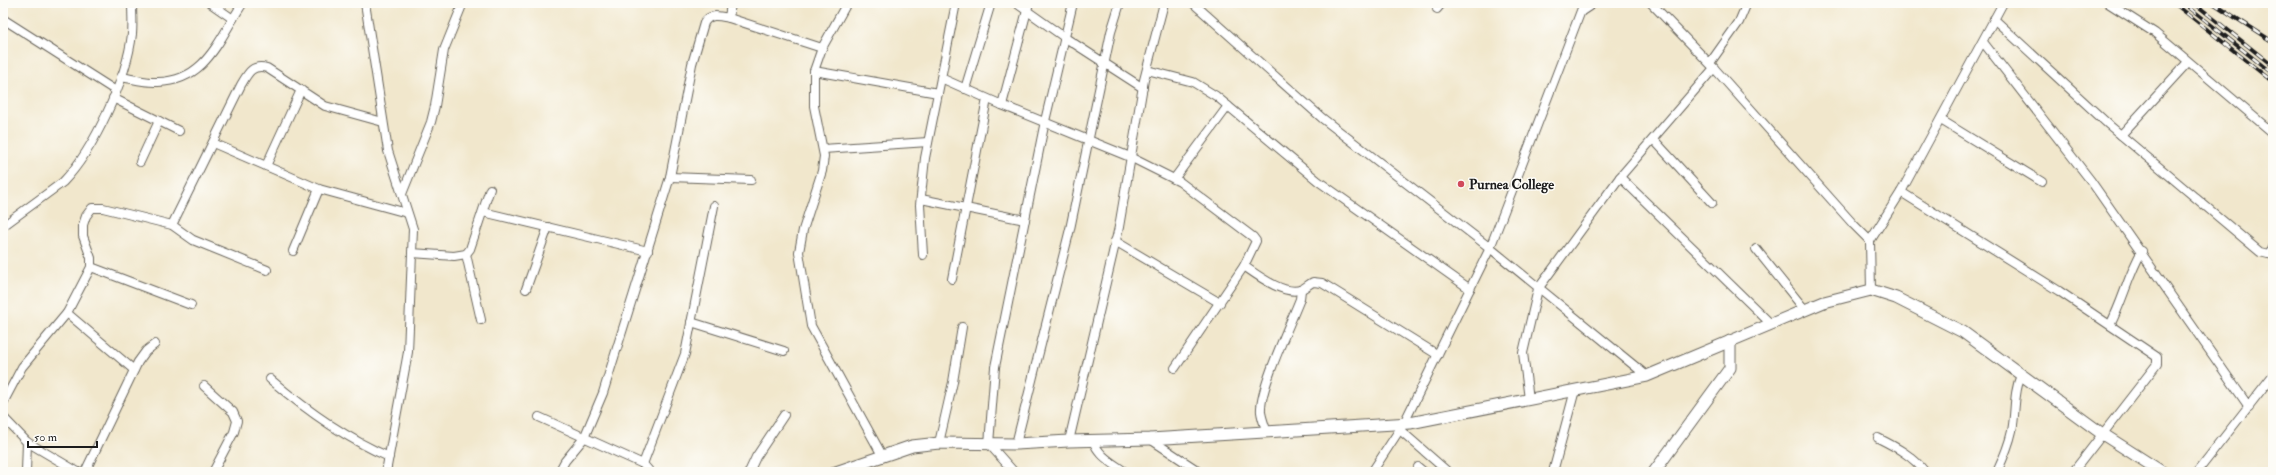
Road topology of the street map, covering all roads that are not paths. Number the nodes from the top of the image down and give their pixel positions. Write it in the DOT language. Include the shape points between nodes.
graph roads {
  1 [pos="132,3"];
  2 [pos="210,3"];
  3 [pos="243,3"];
  4 [pos="365,3"];
  5 [pos="463,3"];
  6 [pos="731,3"];
  7 [pos="847,3"];
  8 [pos="956,3"];
  9 [pos="991,3"];
  10 [pos="1016,3"];
  11 [pos="1073,3"];
  12 [pos="1120,3"];
  13 [pos="1164,3"];
  14 [pos="1193,3"];
  15 [pos="1594,3"];
  16 [pos="1651,3"];
  17 [pos="1747,3"];
  18 [pos="2003,3"];
  19 [pos="2108,3"];
  20 [pos="1028,7"];
  21 [pos="1583,7"];
  22 [pos="233,18"];
  23 [pos="729,18"];
  24 [pos="3,19"];
  25 [pos="1994,19"];
  26 [pos="1064,37"];
  27 [pos="1983,42"];
  28 [pos="822,48"];
  29 [pos="1104,62"];
  30 [pos="2188,62"];
  31 [pos="1712,65"];
  32 [pos="1147,70"];
  33 [pos="814,71"];
  34 [pos="121,77"];
  35 [pos="941,78"];
  36 [pos="1143,88"];
  37 [pos="965,89"];
  38 [pos="301,90"];
  39 [pos="938,93"];
  40 [pos="115,95"];
  41 [pos="987,99"];
  42 [pos="1002,105"];
  43 [pos="1228,106"];
  44 [pos="1941,120"];
  45 [pos="158,121"];
  46 [pos="1045,121"];
  47 [pos="384,122"];
  48 [pos="179,131"];
  49 [pos="2273,133"];
  50 [pos="2121,135"];
  51 [pos="1088,140"];
  52 [pos="1654,140"];
  53 [pos="928,142"];
  54 [pos="213,143"];
  55 [pos="823,149"];
  56 [pos="1130,157"];
  57 [pos="140,162"];
  58 [pos="266,166"];
  59 [pos="670,177"];
  60 [pos="1620,177"];
  61 [pos="1174,179"];
  62 [pos="752,180"];
  63 [pos="2042,182"];
  64 [pos="319,188"];
  65 [pos="490,189"];
  66 [pos="1901,192"];
  67 [pos="402,194"];
  68 [pos="921,199"];
  69 [pos="1712,203"];
  70 [pos="714,206"];
  71 [pos="967,207"];
  72 [pos="407,212"];
  73 [pos="483,212"];
  74 [pos="1025,220"];
  75 [pos="172,225"];
  76 [pos="3,226"];
  77 [pos="548,227"];
  78 [pos="1115,241"];
  79 [pos="1870,241"];
  80 [pos="1490,248"];
  81 [pos="2273,248"];
  82 [pos="1756,249"];
  83 [pos="648,251"];
  84 [pos="293,252"];
  85 [pos="2142,252"];
  86 [pos="412,253"];
  87 [pos="466,254"];
  88 [pos="923,255"];
  89 [pos="1244,266"];
  90 [pos="91,268"];
  91 [pos="268,270"];
  92 [pos="952,279"];
  93 [pos="526,289"];
  94 [pos="1470,289"];
  95 [pos="1538,289"];
  96 [pos="1301,290"];
  97 [pos="1871,290"];
  98 [pos="1220,303"];
  99 [pos="191,305"];
  100 [pos="1805,310"];
  101 [pos="67,313"];
  102 [pos="481,320"];
  103 [pos="691,322"];
  104 [pos="1771,324"];
  105 [pos="2110,324"];
  106 [pos="962,327"];
  107 [pos="1730,341"];
  108 [pos="155,344"];
  109 [pos="784,350"];
  110 [pos="1438,355"];
  111 [pos="1175,368"];
  112 [pos="134,370"];
  113 [pos="2022,375"];
  114 [pos="2273,375"];
  115 [pos="1646,376"];
  116 [pos="270,379"];
  117 [pos="204,386"];
  118 [pos="1575,390"];
  119 [pos="1529,399"];
  120 [pos="3,403"];
  121 [pos="2249,407"];
  122 [pos="784,415"];
  123 [pos="3,417"];
  124 [pos="539,417"];
  125 [pos="1402,427"];
  126 [pos="1267,433"];
  127 [pos="2101,433"];
  128 [pos="584,438"];
  129 [pos="1878,438"];
  130 [pos="1093,440"];
  131 [pos="1150,440"];
  132 [pos="1069,441"];
  133 [pos="26,442"];
  134 [pos="939,443"];
  135 [pos="989,444"];
  136 [pos="1016,444"];
  137 [pos="389,457"];
  138 [pos="882,458"];
  139 [pos="643,464"];
  140 [pos="26,472"];
  141 [pos="78,472"];
  142 [pos="85,472"];
  143 [pos="213,472"];
  144 [pos="386,472"];
  145 [pos="559,472"];
  146 [pos="650,472"];
  147 [pos="749,472"];
  148 [pos="836,472"];
  149 [pos="1014,472"];
  150 [pos="1125,472"];
  151 [pos="1200,472"];
  152 [pos="1372,472"];
  153 [pos="1448,472"];
  154 [pos="1553,472"];
  155 [pos="1654,472"];
  156 [pos="1925,472"];
  157 [pos="1997,472"];
  158 [pos="2073,472"];
  159 [pos="2162,472"];
  160 [pos="2197,472"];
  1 -- 34 [label="street" via="132,34"];
  2 -- 22 [label="street"];
  3 -- 22 [label="street"];
  4 -- 47 [label="street"];
  5 -- 67 [label="street" via="444,50 431,122"];
  6 -- 23 [label="street"];
  7 -- 28 [label="street"];
  8 -- 35 [label="street"];
  9 -- 37 [label="street"];
  10 -- 20 [label="street"];
  11 -- 26 [label="street"];
  12 -- 29 [label="street"];
  13 -- 32 [label="street"];
  14 -- 80 [label="street" via="1322,118"];
  15 -- 21 [label="street"];
  16 -- 31 [label="street"];
  17 -- 31 [label="street" via="1739,22"];
  18 -- 25 [label="street"];
  19 -- 30 [label="street" via="2148,28"];
  20 -- 26 [label="street"];
  20 -- 42 [label="street"];
  21 -- 80 [label="street"];
  22 -- 34 [label="street" via="206,62 189,75 178,80 157,82"];
  23 -- 28 [label="street"];
  23 -- 59 [label="street" via="714,15 708,17 704,23 692,64"];
  24 -- 40 [label="street"];
  25 -- 27 [label="street"];
  25 -- 50 [label="street"];
  26 -- 29 [label="street"];
  26 -- 46 [label="street"];
  27 -- 44 [label="street"];
  27 -- 85 [label="street" via="2091,180"];
  28 -- 33 [label="street"];
  29 -- 36 [label="street"];
  29 -- 51 [label="street"];
  30 -- 49 [label="street"];
  30 -- 50 [label="street"];
  31 -- 52 [label="street"];
  31 -- 79 [label="street"];
  32 -- 36 [label="street"];
  32 -- 43 [label="street" via="1193,82"];
  33 -- 39 [label="street"];
  33 -- 55 [label="street" via="814,106"];
  34 -- 40 [label="street"];
  35 -- 37 [label="street"];
  35 -- 39 [label="street"];
  36 -- 56 [label="street"];
  37 -- 41 [label="street"];
  38 -- 47 [label="street" via="325,106"];
  38 -- 54 [label="street" via="267,68 254,68 241,85"];
  38 -- 58 [label="street"];
  39 -- 53 [label="street"];
  40 -- 45 [label="street"];
  40 -- 76 [label="street" via="92,142 71,174"];
  41 -- 42 [label="street"];
  41 -- 71 [label="street"];
  42 -- 46 [label="street"];
  43 -- 61 [label="street"];
  43 -- 94 [label="street" via="1318,181"];
  44 -- 63 [label="street"];
  44 -- 66 [label="street"];
  45 -- 48 [label="street"];
  45 -- 57 [label="street"];
  46 -- 51 [label="street"];
  46 -- 74 [label="street"];
  47 -- 67 [label="street" via="388,151"];
  50 -- 81 [label="street" via="2260,252 2268,254"];
  51 -- 56 [label="street"];
  51 -- 136 [label="street" via="1070,229"];
  52 -- 60 [label="street"];
  52 -- 69 [label="street"];
  53 -- 55 [label="street"];
  53 -- 68 [label="street"];
  54 -- 58 [label="street"];
  54 -- 75 [label="street"];
  55 -- 138 [label="street" via="822,171 803,230 799,252 811,326"];
  56 -- 61 [label="street"];
  56 -- 78 [label="street"];
  58 -- 64 [label="street"];
  59 -- 62 [label="street"];
  59 -- 83 [label="street"];
  60 -- 95 [label="street"];
  60 -- 104 [label="street"];
  61 -- 89 [label="street" via="1253,237 1256,241 1255,246"];
  64 -- 72 [label="street"];
  64 -- 84 [label="street"];
  65 -- 73 [label="street"];
  66 -- 79 [label="street"];
  66 -- 105 [label="street"];
  67 -- 72 [label="street"];
  68 -- 71 [label="street"];
  68 -- 88 [label="street"];
  70 -- 103 [label="street"];
  71 -- 74 [label="street"];
  71 -- 92 [label="street"];
  72 -- 86 [label="street" via="413,229"];
  73 -- 77 [label="street"];
  73 -- 87 [label="street"];
  74 -- 135 [label="street" via="995,368"];
  75 -- 90 [label="street" via="103,208 92,208 83,225"];
  75 -- 91 [label="street" via="192,240"];
  77 -- 83 [label="street"];
  77 -- 93 [label="street"];
  78 -- 98 [label="street"];
  78 -- 132 [label="street"];
  79 -- 97 [label="street"];
  80 -- 94 [label="street"];
  80 -- 95 [label="street"];
  82 -- 100 [label="street"];
  83 -- 128 [label="street" via="602,393"];
  85 -- 105 [label="street" via="2130,273 2122,299"];
  85 -- 121 [label="street"];
  86 -- 87 [label="street" via="454,256"];
  86 -- 137 [label="street" via="408,352"];
  87 -- 102 [label="street"];
  89 -- 96 [label="street" via="1273,285"];
  89 -- 98 [label="street"];
  90 -- 99 [label="street"];
  90 -- 101 [label="street"];
  94 -- 110 [label="street"];
  95 -- 115 [label="street"];
  95 -- 119 [label="street" via="1522,353"];
  96 -- 110 [label="street" via="1312,282 1322,283"];
  96 -- 126 [label="street" via="1262,403 1261,412"];
  97 -- 100 [label="street" via="1824,302"];
  97 -- 113 [label="street" via="1896,298 1963,332"];
  98 -- 111 [label="street"];
  100 -- 104 [label="street"];
  101 -- 112 [label="street"];
  101 -- 120 [label="street" via="22,367"];
  103 -- 109 [label="street"];
  103 -- 139 [label="street" via="685,354"];
  104 -- 107 [label="street"];
  105 -- 127 [label="street" via="2152,352 2159,360"];
  106 -- 134 [label="street"];
  107 -- 115 [label="street"];
  107 -- 155 [label="street" via="1730,368"];
  108 -- 112 [label="street" via="146,351"];
  110 -- 125 [label="street"];
  112 -- 142 [label="street"];
  113 -- 127 [label="street"];
  113 -- 157 [label="street" via="2014,396 2012,431"];
  114 -- 121 [label="street"];
  115 -- 118 [label="street"];
  116 -- 137 [label="street" via="308,411 360,445"];
  117 -- 143 [label="street" via="233,412 237,421"];
  118 -- 119 [label="street"];
  118 -- 154 [label="street"];
  119 -- 125 [label="street"];
  121 -- 160 [label="street"];
  122 -- 147 [label="street"];
  123 -- 133 [label="street"];
  124 -- 128 [label="street"];
  125 -- 126 [label="street"];
  125 -- 152 [label="street"];
  125 -- 153 [label="street"];
  126 -- 131 [label="street"];
  127 -- 158 [label="street"];
  127 -- 159 [label="street"];
  128 -- 139 [label="street"];
  128 -- 145 [label="street"];
  129 -- 156 [label="street" via="1901,449"];
  130 -- 131 [label="street"];
  130 -- 132 [label="street"];
  130 -- 150 [label="street" via="1103,456"];
  131 -- 151 [label="street"];
  132 -- 136 [label="street"];
  133 -- 140 [label="street"];
  133 -- 141 [label="street"];
  134 -- 135 [label="street"];
  134 -- 138 [label="street" via="912,446"];
  135 -- 136 [label="street"];
  135 -- 149 [label="street"];
  137 -- 144 [label="street"];
  138 -- 148 [label="street"];
  139 -- 146 [label="street"];
}
